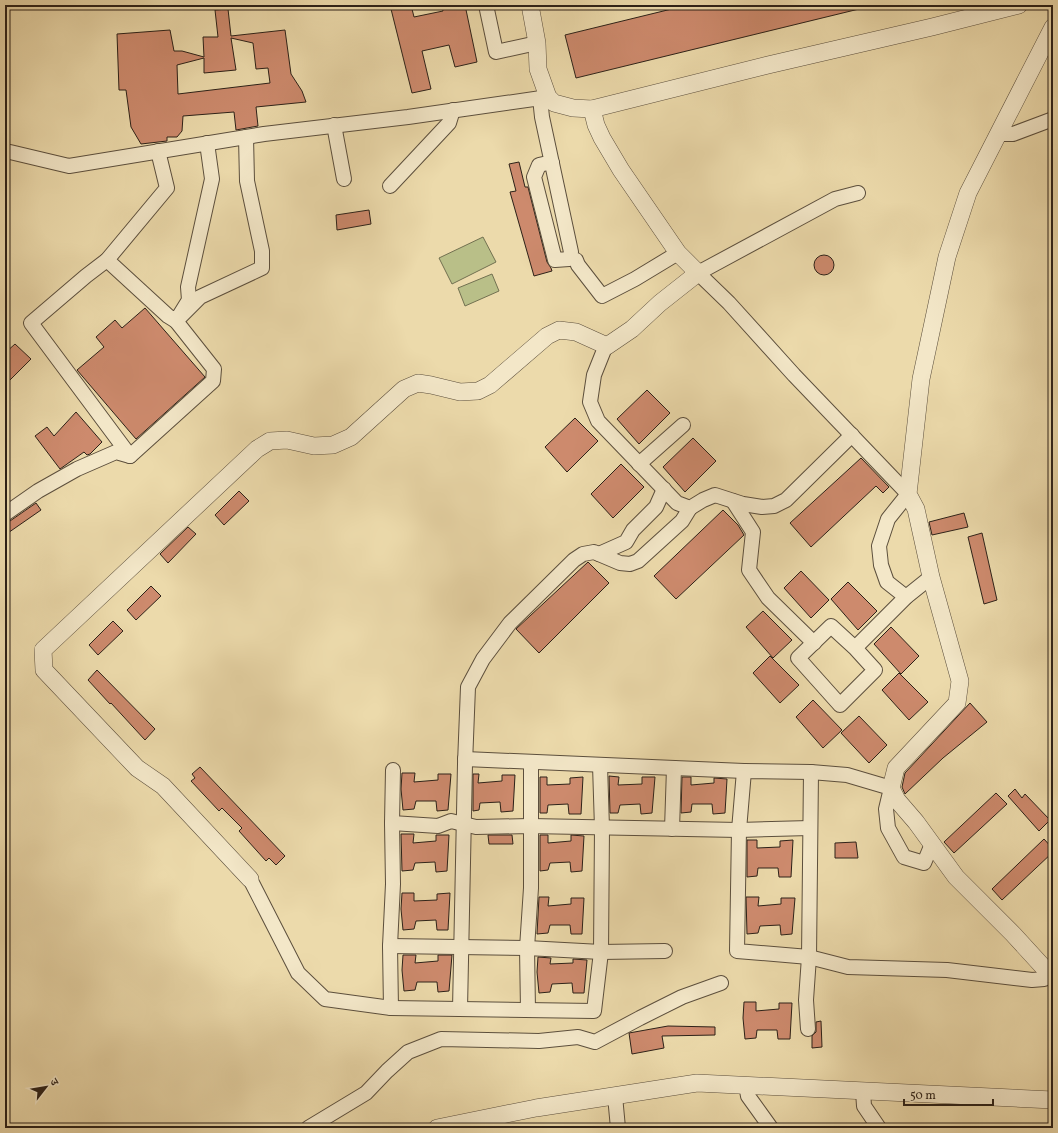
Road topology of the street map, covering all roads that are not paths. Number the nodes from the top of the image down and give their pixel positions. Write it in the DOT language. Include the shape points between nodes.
graph roads {
  1 [pos="486,5"];
  2 [pos="530,5"];
  3 [pos="1018,5"];
  4 [pos="1053,26"];
  5 [pos="537,43"];
  6 [pos="544,97"];
  7 [pos="592,108"];
  8 [pos="453,110"];
  9 [pos="1053,119"];
  10 [pos="334,125"];
  11 [pos="998,134"];
  12 [pos="246,137"];
  13 [pos="207,143"];
  14 [pos="158,151"];
  15 [pos="5,152"];
  16 [pos="552,162"];
  17 [pos="344,179"];
  18 [pos="390,186"];
  19 [pos="858,194"];
  20 [pos="678,253"];
  21 [pos="107,260"];
  22 [pos="576,260"];
  23 [pos="698,273"];
  24 [pos="176,321"];
  25 [pos="606,345"];
  26 [pos="683,425"];
  27 [pos="852,435"];
  28 [pos="130,456"];
  29 [pos="639,464"];
  30 [pos="664,489"];
  31 [pos="908,494"];
  32 [pos="733,500"];
  33 [pos="690,508"];
  34 [pos="5,514"];
  35 [pos="599,554"];
  36 [pos="931,577"];
  37 [pos="906,597"];
  38 [pos="814,643"];
  39 [pos="855,648"];
  40 [pos="465,759"];
  41 [pos="531,762"];
  42 [pos="600,765"];
  43 [pos="674,768"];
  44 [pos="393,770"];
  45 [pos="744,771"];
  46 [pos="811,772"];
  47 [pos="891,788"];
  48 [pos="392,823"];
  49 [pos="464,824"];
  50 [pos="530,826"];
  51 [pos="602,828"];
  52 [pos="810,828"];
  53 [pos="672,829"];
  54 [pos="739,830"];
  55 [pos="936,851"];
  56 [pos="250,879"];
  57 [pos="390,946"];
  58 [pos="462,946"];
  59 [pos="528,948"];
  60 [pos="665,951"];
  61 [pos="601,952"];
  62 [pos="809,957"];
  63 [pos="1049,977"];
  64 [pos="721,983"];
  65 [pos="391,1008"];
  66 [pos="460,1009"];
  67 [pos="528,1010"];
  68 [pos="808,1030"];
  69 [pos="746,1085"];
  70 [pos="863,1091"];
  71 [pos="615,1096"];
  72 [pos="1053,1100"];
  73 [pos="308,1128"];
  74 [pos="437,1128"];
  75 [pos="618,1128"];
  76 [pos="771,1128"];
  77 [pos="878,1128"];
  1 -- 5 [label="street" via="496,52"];
  2 -- 5 [label="street"];
  3 -- 7 [label="street"];
  4 -- 11 [label="street"];
  5 -- 6 [label="street" via="538,69"];
  6 -- 7 [label="street" via="554,103 574,108"];
  6 -- 8 [label="street"];
  6 -- 16 [label="street" via="542,117"];
  7 -- 20 [label="street" via="602,138"];
  8 -- 10 [label="street"];
  8 -- 18 [label="street" via="449,122"];
  9 -- 11 [label="street" via="1013,134"];
  10 -- 12 [label="street"];
  10 -- 17 [label="street"];
  11 -- 31 [label="street" via="968,193 947,258 921,379"];
  12 -- 13 [label="street"];
  12 -- 24 [label="street" via="247,181 262,251 262,268 200,297"];
  13 -- 14 [label="street"];
  13 -- 24 [label="street" via="212,179 188,287 189,300"];
  14 -- 15 [label="street" via="69,166"];
  14 -- 21 [label="street" via="167,188"];
  16 -- 16 [label="street" via="571,252 569,258 555,260 534,177 539,165"];
  19 -- 23 [label="street" via="835,199"];
  20 -- 22 [label="street" via="602,296"];
  20 -- 23 [label="street"];
  21 -- 24 [label="street"];
  21 -- 28 [label="street" via="31,323"];
  23 -- 25 [label="street" via="632,329"];
  23 -- 27 [label="street"];
  24 -- 28 [label="street" via="214,369 213,381"];
  25 -- 29 [label="street" via="594,375 590,402 598,421"];
  25 -- 56 [label="street" via="576,332 559,330 547,336 490,384 478,391 460,392 418,383 404,389 351,438 333,445 314,446 287,440 270,441 257,449 43,650 44,670 136,768 163,786"];
  26 -- 29 [label="street"];
  27 -- 31 [label="street"];
  27 -- 32 [label="street" via="786,500 774,506 762,507"];
  28 -- 34 [label="street" via="116,452 77,469 38,491"];
  29 -- 30 [label="street"];
  30 -- 33 [label="street" via="676,503"];
  30 -- 35 [label="street" via="656,507 633,530 626,542"];
  31 -- 36 [label="street" via="916,509"];
  31 -- 37 [label="street" via="888,519 879,546 881,565 887,582"];
  32 -- 33 [label="street" via="715,495"];
  32 -- 38 [label="street" via="753,532 749,570 768,598"];
  33 -- 35 [label="street" via="682,521 638,560 630,564 620,563"];
  35 -- 40 [label="street" via="583,554 574,560 510,623 483,659 468,687"];
  36 -- 37 [label="street"];
  36 -- 47 [label="street" via="960,681 957,703 896,768"];
  37 -- 39 [label="street"];
  38 -- 39 [label="street" via="831,626"];
  38 -- 39 [label="street" via="798,658 840,704 875,670"];
  40 -- 41 [label="street"];
  40 -- 49 [label="street"];
  41 -- 42 [label="street"];
  41 -- 50 [label="street"];
  42 -- 43 [label="street"];
  42 -- 51 [label="street"];
  43 -- 45 [label="street"];
  43 -- 53 [label="street"];
  44 -- 48 [label="street"];
  45 -- 46 [label="street"];
  45 -- 54 [label="street"];
  46 -- 47 [label="street" via="847,774"];
  46 -- 52 [label="street"];
  47 -- 55 [label="street" via="897,800"];
  47 -- 55 [label="street" via="886,810 888,828 904,856 924,864"];
  48 -- 49 [label="street" via="438,826 451,821"];
  48 -- 57 [label="street"];
  49 -- 50 [label="street" via="476,827"];
  49 -- 58 [label="street"];
  50 -- 51 [label="street"];
  50 -- 59 [label="street" via="531,888"];
  51 -- 53 [label="street"];
  51 -- 61 [label="street"];
  52 -- 54 [label="street"];
  52 -- 62 [label="street"];
  53 -- 54 [label="street"];
  54 -- 62 [label="street" via="737,951"];
  55 -- 63 [label="street" via="956,877 1013,934 1045,969"];
  56 -- 65 [label="street" via="298,973 325,999"];
  57 -- 58 [label="street"];
  57 -- 65 [label="street"];
  58 -- 59 [label="street"];
  58 -- 66 [label="street"];
  59 -- 61 [label="street"];
  59 -- 67 [label="street"];
  60 -- 61 [label="street"];
  61 -- 67 [label="street" via="594,1011"];
  62 -- 63 [label="street" via="848,967 947,970 1032,980"];
  62 -- 68 [label="street" via="806,1000"];
  64 -- 73 [label="street" via="682,997 595,1042 578,1037 539,1041 441,1040 408,1052 366,1093"];
  65 -- 66 [label="street"];
  66 -- 67 [label="street"];
  69 -- 70 [label="street"];
  69 -- 71 [label="street" via="697,1083"];
  69 -- 76 [label="street" via="748,1096"];
  70 -- 72 [label="street"];
  70 -- 77 [label="street" via="864,1106"];
  71 -- 74 [label="street" via="536,1108"];
  71 -- 75 [label="street"];
}
